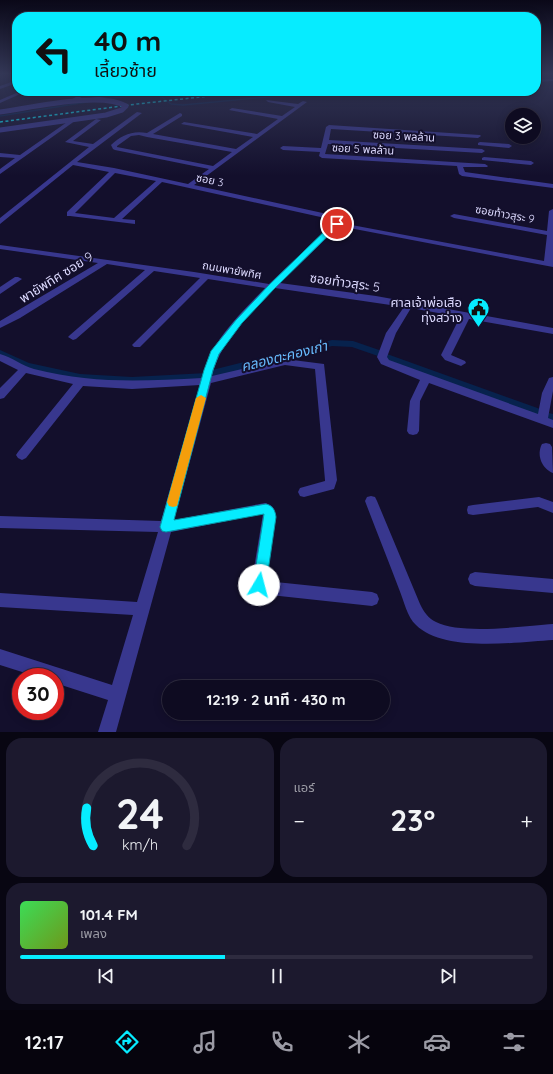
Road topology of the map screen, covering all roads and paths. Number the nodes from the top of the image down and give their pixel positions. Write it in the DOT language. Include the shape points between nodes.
graph roads {
  1 [pos="20,108"];
  2 [pos="23,108"];
  3 [pos="124,108"];
  4 [pos="296,108"];
  5 [pos="232,110"];
  6 [pos="0,111"];
  7 [pos="138,113"];
  8 [pos="180,115"];
  9 [pos="282,118"];
  10 [pos="98,120"];
  11 [pos="70,122"];
  12 [pos="184,124"];
  13 [pos="477,129"];
  14 [pos="0,130"];
  15 [pos="147,135"];
  16 [pos="257,136"];
  17 [pos="478,136"];
  18 [pos="325,138"];
  19 [pos="480,144"];
  20 [pos="94,146"];
  21 [pos="509,146"];
  22 [pos="283,148"];
  23 [pos="323,150"];
  24 [pos="482,150"];
  25 [pos="237,151"];
  26 [pos="0,155"];
  27 [pos="20,157"];
  28 [pos="484,159"];
  29 [pos="72,163"];
  30 [pos="531,163"];
  31 [pos="460,165"];
  32 [pos="485,166"];
  33 [pos="214,168"];
  34 [pos="114,170"];
  35 [pos="0,172"];
  36 [pos="488,177"];
  37 [pos="161,180"];
  38 [pos="188,186"];
  39 [pos="553,186"];
  40 [pos="553,211"];
  41 [pos="454,216"];
  42 [pos="116,220"];
  43 [pos="0,222"];
  44 [pos="132,222"];
  45 [pos="337,224"];
  46 [pos="552,234"];
  47 [pos="0,247"];
  48 [pos="105,262"];
  49 [pos="551,264"];
  50 [pos="151,269"];
  51 [pos="206,276"];
  52 [pos="18,279"];
  53 [pos="273,286"];
  54 [pos="0,291"];
  55 [pos="409,305"];
  56 [pos="466,315"];
  57 [pos="0,324"];
  58 [pos="553,331"];
  59 [pos="73,337"];
  60 [pos="137,345"];
  61 [pos="0,357"];
  62 [pos="460,363"];
  63 [pos="24,369"];
  64 [pos="426,378"];
  65 [pos="553,380"];
  66 [pos="206,381"];
  67 [pos="80,382"];
  68 [pos="0,394"];
  69 [pos="542,420"];
  70 [pos="553,424"];
  71 [pos="413,431"];
  72 [pos="546,447"];
  73 [pos="22,454"];
  74 [pos="553,468"];
  75 [pos="304,492"];
  76 [pos="371,501"];
  77 [pos="553,508"];
  78 [pos="473,510"];
  79 [pos="0,522"];
  80 [pos="166,527"];
  81 [pos="475,579"];
  82 [pos="553,586"];
  83 [pos="372,599"];
  84 [pos="0,600"];
  85 [pos="142,609"];
  86 [pos="553,632"];
  87 [pos="0,657"];
  88 [pos="118,696"];
  89 [pos="107,732"];
  1 -- 6 [label="street"];
  2 -- 6 [label="street, bridge"];
  3 -- 14 [label="street, bridge" via="106,114"];
  4 -- 9 [label="street"];
  5 -- 9 [label="street"];
  7 -- 20 [label="street"];
  8 -- 15 [label="street"];
  9 -- 16 [label="street"];
  10 -- 20 [label="street" via="68,142"];
  11 -- 27 [label="street"];
  12 -- 16 [label="street"];
  13 -- 17 [label="street"];
  15 -- 25 [label="street"];
  15 -- 33 [label="street" via="129,135 114,145 115,148"];
  16 -- 25 [label="street"];
  17 -- 18 [label="street, ซอย 5 พลล้าน" via="329,128"];
  17 -- 19 [label="street"];
  18 -- 23 [label="street, ซอย 5 พลล้าน"];
  18 -- 24 [label="street, ซอย 3 พลล้าน"];
  19 -- 21 [label="street"];
  19 -- 24 [label="street"];
  20 -- 29 [label="street"];
  22 -- 23 [label="street"];
  23 -- 31 [label="street, ซอย 5 พลล้าน" via="322,156"];
  24 -- 28 [label="street"];
  25 -- 33 [label="street"];
  26 -- 27 [label="street"];
  27 -- 35 [label="street"];
  28 -- 30 [label="street"];
  28 -- 32 [label="street"];
  29 -- 34 [label="street, ซอย 3"];
  29 -- 43 [label="street"];
  31 -- 32 [label="street, ซอย 5 พลล้าน"];
  31 -- 36 [label="street" via="462,174"];
  32 -- 36 [label="street"];
  33 -- 38 [label="street"];
  34 -- 37 [label="street, ซอย 3"];
  34 -- 42 [label="street" via="70,214"];
  36 -- 39 [label="street"];
  37 -- 38 [label="street, ซอย 3"];
  37 -- 42 [label="street"];
  38 -- 45 [label="street, ซอย 3" via="338,219"];
  40 -- 46 [label="street"];
  41 -- 46 [label="street, ซอยท้าวสุระ 9"];
  42 -- 44 [label="street"];
  45 -- 49 [label="street"];
  45 -- 53 [label="street, ถนนพายัพทิศ"];
  46 -- 49 [label="street"];
  47 -- 48 [label="street, ถนนพายัพทิศ"];
  48 -- 50 [label="street, ถนนพายัพทิศ"];
  48 -- 57 [label="street, พายัพทิศ ซอย 9"];
  50 -- 51 [label="street, ถนนพายัพทิศ"];
  50 -- 59 [label="street"];
  51 -- 53 [label="street, ถนนพายัพทิศ"];
  51 -- 60 [label="street"];
  52 -- 54 [label="street"];
  53 -- 55 [label="street, ซอยท้าวสุระ 5"];
  53 -- 66 [label="street" via="239,321 214,353"];
  55 -- 56 [label="street, ซอยท้าวสุระ 5"];
  55 -- 64 [label="street" via="391,334 382,357 385,362"];
  56 -- 58 [label="street, ซอยท้าวสุระ 5"];
  56 -- 62 [label="street" via="446,352 448,358"];
  61 -- 63 [label="street"];
  63 -- 67 [label="street"];
  63 -- 68 [label="street"];
  64 -- 69 [label="street"];
  64 -- 71 [label="street" via="415,401"];
  65 -- 69 [label="street" via="547,393"];
  66 -- 67 [label="street" via="132,385"];
  66 -- 75 [label="street" via="285,362 320,366 331,480 330,485"];
  66 -- 80 [label="street"];
  67 -- 73 [label="street"];
  69 -- 70 [label="street"];
  72 -- 74 [label="street" via="547,463"];
  76 -- 86 [label="street" via="414,608 426,624 454,634 477,637"];
  77 -- 78 [label="street" via="540,502"];
  79 -- 80 [label="street"];
  80 -- 83 [label="street" via="266,508 270,517 259,580 261,587"];
  80 -- 85 [label="street"];
  81 -- 82 [label="street"];
  84 -- 85 [label="street"];
  85 -- 88 [label="street"];
  87 -- 88 [label="street"];
  88 -- 89 [label="street"];
}
